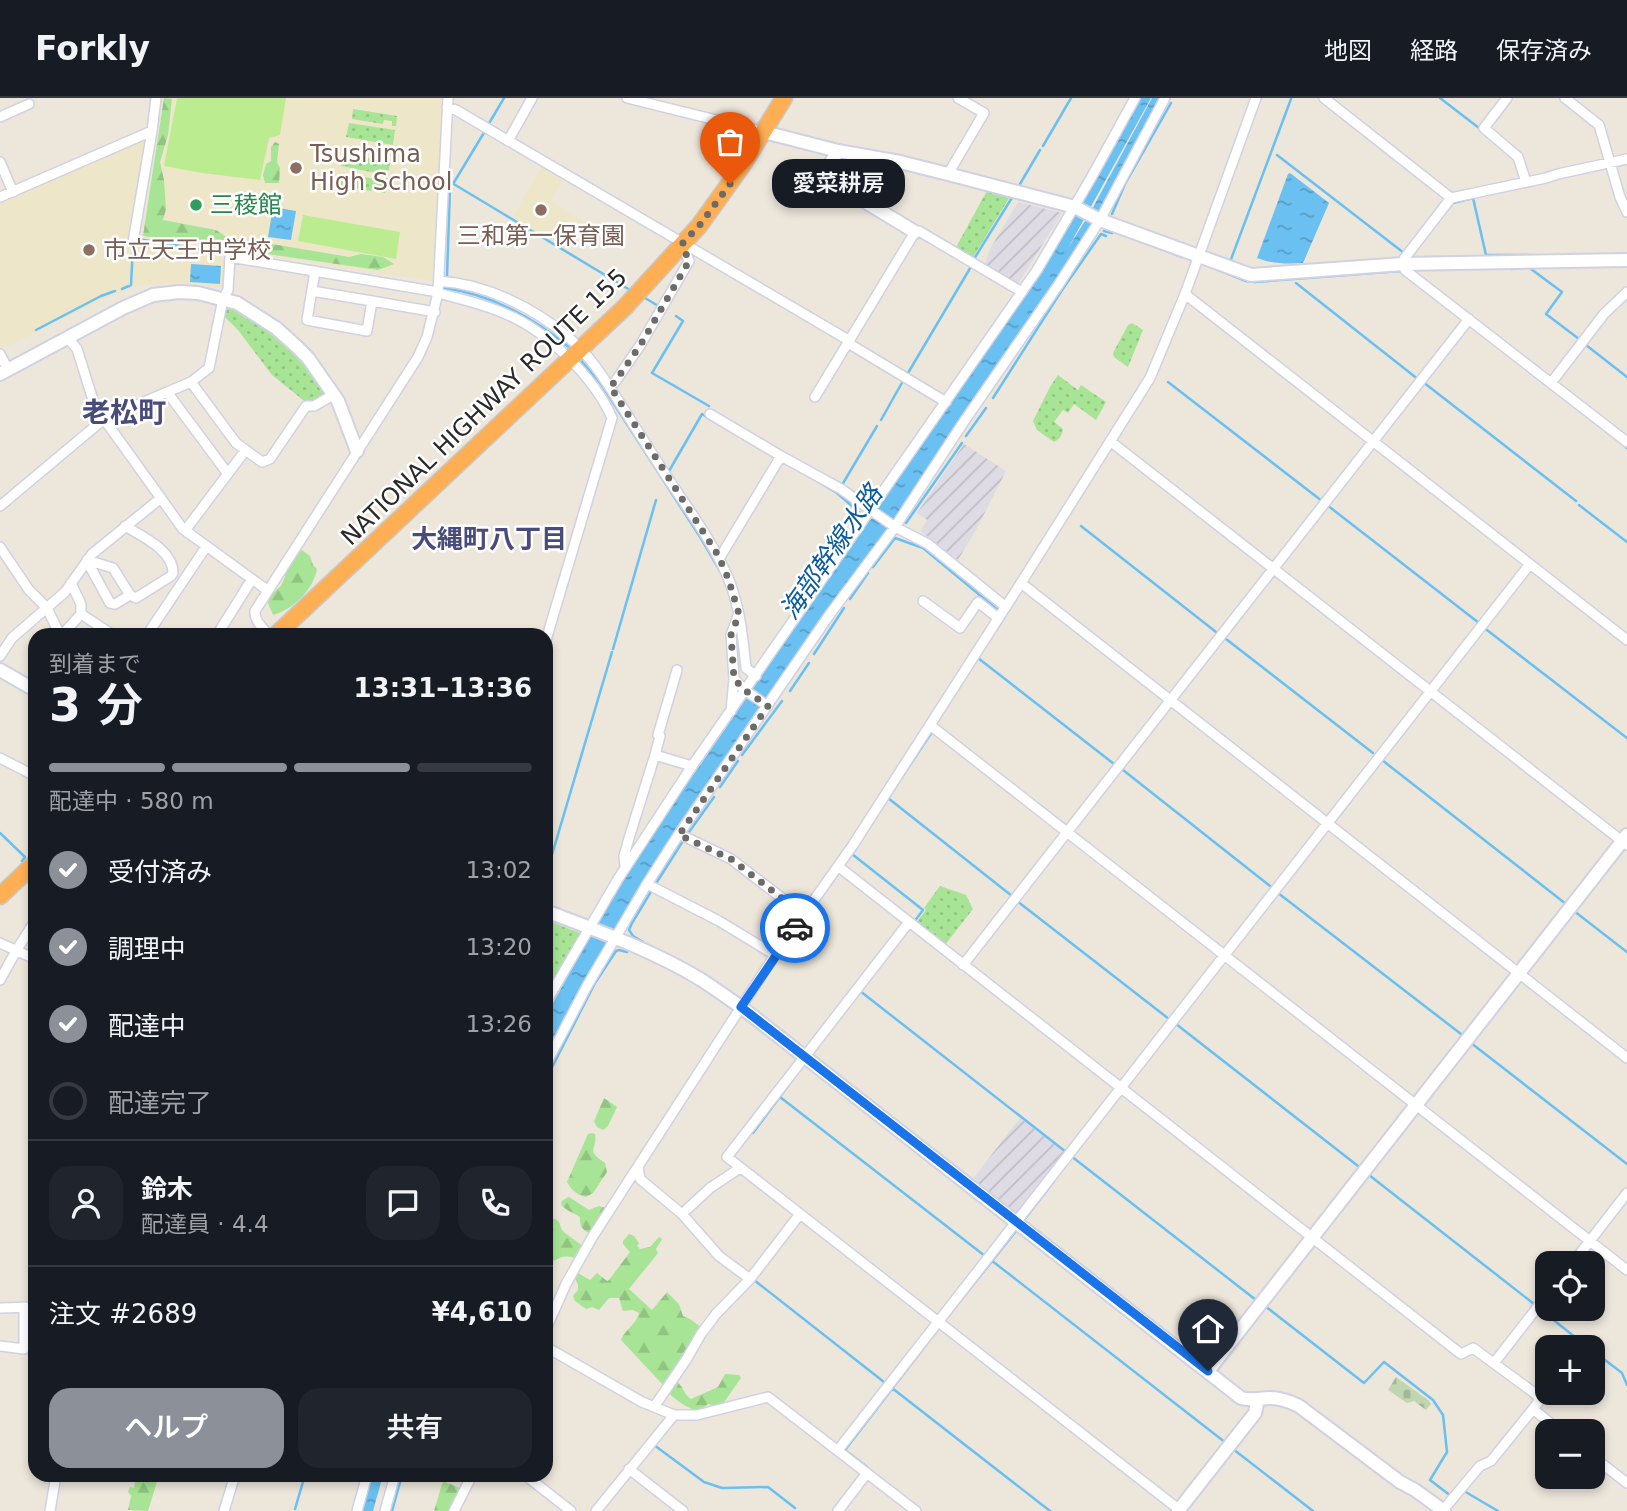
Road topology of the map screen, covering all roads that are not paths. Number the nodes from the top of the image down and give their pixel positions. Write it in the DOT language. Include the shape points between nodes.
graph roads {
  1 [pos="156,98"];
  2 [pos="532,98"];
  3 [pos="626,98"];
  4 [pos="784,98"];
  5 [pos="958,98"];
  6 [pos="1135,98"];
  7 [pos="1165,98"];
  8 [pos="1256,98"];
  9 [pos="1324,98"];
  10 [pos="1507,98"];
  11 [pos="1565,98"];
  12 [pos="448,103"];
  13 [pos="29,104"];
  14 [pos="0,117"];
  15 [pos="152,131"];
  16 [pos="764,132"];
  17 [pos="508,141"];
  18 [pos="838,151"];
  19 [pos="1627,159"];
  20 [pos="0,162"];
  21 [pos="1609,163"];
  22 [pos="948,174"];
  23 [pos="1526,182"];
  24 [pos="13,192"];
  25 [pos="0,197"];
  26 [pos="1451,198"];
  27 [pos="1077,208"];
  28 [pos="1627,212"];
  29 [pos="1099,219"];
  30 [pos="915,232"];
  31 [pos="133,242"];
  32 [pos="682,244"];
  33 [pos="1199,257"];
  34 [pos="1627,260"];
  35 [pos="1404,264"];
  36 [pos="315,271"];
  37 [pos="438,288"];
  38 [pos="312,292"];
  39 [pos="1022,292"];
  40 [pos="1627,292"];
  41 [pos="1185,294"];
  42 [pos="223,299"];
  43 [pos="372,302"];
  44 [pos="435,312"];
  45 [pos="1469,319"];
  46 [pos="67,337"];
  47 [pos="849,342"];
  48 [pos="577,353"];
  49 [pos="0,354"];
  50 [pos="4,372"];
  51 [pos="191,382"];
  52 [pos="1550,383"];
  53 [pos="610,386"];
  54 [pos="167,392"];
  55 [pos="333,395"];
  56 [pos="816,397"];
  57 [pos="946,402"];
  58 [pos="613,404"];
  59 [pos="710,414"];
  60 [pos="104,419"];
  61 [pos="1110,441"];
  62 [pos="1374,442"];
  63 [pos="1627,442"];
  64 [pos="245,451"];
  65 [pos="356,451"];
  66 [pos="781,456"];
  67 [pos="228,474"];
  68 [pos="161,498"];
  69 [pos="0,506"];
  70 [pos="870,510"];
  71 [pos="125,526"];
  72 [pos="895,527"];
  73 [pos="183,529"];
  74 [pos="0,547"];
  75 [pos="206,547"];
  76 [pos="719,559"];
  77 [pos="87,561"];
  78 [pos="1530,564"];
  79 [pos="1274,569"];
  80 [pos="252,579"];
  81 [pos="71,583"];
  82 [pos="1021,583"];
  83 [pos="267,590"];
  84 [pos="130,595"];
  85 [pos="923,601"];
  86 [pos="1006,607"];
  87 [pos="47,608"];
  88 [pos="81,614"];
  89 [pos="739,614"];
  90 [pos="998,618"];
  91 [pos="57,628"];
  92 [pos="68,628"];
  93 [pos="102,628"];
  94 [pos="152,628"];
  95 [pos="221,628"];
  96 [pos="262,628"];
  97 [pos="283,628"];
  98 [pos="550,628"];
  99 [pos="1627,640"];
  100 [pos="0,656"];
  101 [pos="0,670"];
  102 [pos="677,670"];
  103 [pos="756,676"];
  104 [pos="734,679"];
  105 [pos="28,686"];
  106 [pos="747,692"];
  107 [pos="1430,692"];
  108 [pos="1170,701"];
  109 [pos="767,706"];
  110 [pos="731,712"];
  111 [pos="930,725"];
  112 [pos="655,755"];
  113 [pos="0,758"];
  114 [pos="692,766"];
  115 [pos="28,772"];
  116 [pos="1326,823"];
  117 [pos="1068,833"];
  118 [pos="679,835"];
  119 [pos="1625,841"];
  120 [pos="839,867"];
  121 [pos="625,868"];
  122 [pos="28,870"];
  123 [pos="647,884"];
  124 [pos="0,896"];
  125 [pos="553,914"];
  126 [pos="804,915"];
  127 [pos="909,922"];
  128 [pos="591,928"];
  129 [pos="28,932"];
  130 [pos="615,937"];
  131 [pos="0,943"];
  132 [pos="16,951"];
  133 [pos="775,955"];
  134 [pos="1224,955"];
  135 [pos="28,956"];
  136 [pos="963,965"];
  137 [pos="1519,973"];
  138 [pos="0,980"];
  139 [pos="553,990"];
  140 [pos="741,1007"];
  141 [pos="553,1051"];
  142 [pos="804,1056"];
  143 [pos="1627,1058"];
  144 [pos="1120,1088"];
  145 [pos="1416,1105"];
  146 [pos="638,1167"];
  147 [pos="740,1168"];
  148 [pos="640,1179"];
  149 [pos="628,1184"];
  150 [pos="1627,1193"];
  151 [pos="682,1214"];
  152 [pos="800,1214"];
  153 [pos="1017,1222"];
  154 [pos="1312,1237"];
  155 [pos="1589,1241"];
  156 [pos="1582,1251"];
  157 [pos="1627,1270"];
  158 [pos="750,1279"];
  159 [pos="24,1307"];
  160 [pos="28,1307"];
  161 [pos="0,1308"];
  162 [pos="1535,1310"];
  163 [pos="553,1313"];
  164 [pos="938,1322"];
  165 [pos="0,1346"];
  166 [pos="553,1351"];
  167 [pos="1494,1363"];
  168 [pos="1208,1371"];
  169 [pos="1258,1399"];
  170 [pos="654,1407"];
  171 [pos="1532,1409"];
  172 [pos="674,1415"];
  173 [pos="1545,1419"];
  174 [pos="838,1450"];
  175 [pos="1605,1466"];
  176 [pos="629,1469"];
  177 [pos="867,1473"];
  178 [pos="55,1482"];
  179 [pos="233,1482"];
  180 [pos="365,1482"];
  181 [pos="393,1482"];
  182 [pos="468,1482"];
  183 [pos="534,1482"];
  184 [pos="1627,1483"];
  185 [pos="1180,1510"];
  186 [pos="50,1511"];
  187 [pos="224,1511"];
  188 [pos="357,1511"];
  189 [pos="385,1511"];
  190 [pos="454,1511"];
  191 [pos="572,1511"];
  192 [pos="596,1511"];
  193 [pos="683,1511"];
  194 [pos="838,1511"];
  195 [pos="916,1511"];
  196 [pos="1444,1511"];
  1 -- 15 [label="street"];
  2 -- 17 [label="street"];
  3 -- 16 [label="street"];
  4 -- 16 [label="highway, NATIONAL HIGHWAY ROUTE 155"];
  5 -- 22 [label="street" via="984,113"];
  6 -- 27 [label="street"];
  7 -- 29 [label="street"];
  8 -- 33 [label="street"];
  9 -- 26 [label="street"];
  10 -- 23 [label="street" via="1484,128 1518,157"];
  11 -- 21 [label="street" via="1599,125"];
  12 -- 17 [label="street"];
  12 -- 37 [label="street"];
  13 -- 14 [label="street"];
  15 -- 24 [label="street"];
  15 -- 31 [label="street"];
  16 -- 18 [label="street"];
  16 -- 32 [label="highway, NATIONAL HIGHWAY ROUTE 155"];
  17 -- 32 [label="street"];
  18 -- 22 [label="street"];
  18 -- 30 [label="street" via="825,172 827,178"];
  19 -- 21 [label="street"];
  20 -- 24 [label="street"];
  21 -- 23 [label="street"];
  21 -- 28 [label="street"];
  22 -- 27 [label="street"];
  23 -- 26 [label="street"];
  24 -- 25 [label="street"];
  26 -- 35 [label="street"];
  27 -- 29 [label="street"];
  27 -- 39 [label="street"];
  29 -- 33 [label="street"];
  29 -- 72 [label="street"];
  30 -- 39 [label="street"];
  30 -- 47 [label="street"];
  32 -- 47 [label="street"];
  32 -- 48 [label="highway, NATIONAL HIGHWAY ROUTE 155"];
  32 -- 53 [label="street" via="689,261 641,344"];
  33 -- 35 [label="street" via="1256,276"];
  33 -- 41 [label="street"];
  34 -- 35 [label="street"];
  35 -- 45 [label="street" via="1405,270"];
  36 -- 37 [label="street"];
  36 -- 38 [label="street"];
  36 -- 42 [label="street" via="230,257"];
  37 -- 44 [label="street"];
  37 -- 48 [label="street" via="517,319 555,346"];
  37 -- 48 [label="street" via="452,282 514,302 568,337"];
  38 -- 43 [label="street"];
  38 -- 43 [label="street" via="307,320 367,331"];
  39 -- 57 [label="street"];
  40 -- 52 [label="street"];
  41 -- 61 [label="street" via="1150,378"];
  41 -- 62 [label="street"];
  42 -- 46 [label="street" via="198,293 153,295"];
  42 -- 51 [label="street" via="209,368"];
  42 -- 55 [label="street" via="276,328 308,358"];
  43 -- 44 [label="street"];
  44 -- 65 [label="street" via="418,357"];
  45 -- 52 [label="street"];
  45 -- 62 [label="street"];
  46 -- 50 [label="street"];
  46 -- 60 [label="street" via="77,349"];
  47 -- 56 [label="street"];
  47 -- 57 [label="street"];
  48 -- 53 [label="street" via="596,366"];
  48 -- 58 [label="street" via="592,384"];
  48 -- 97 [label="highway, NATIONAL HIGHWAY ROUTE 155"];
  49 -- 50 [label="street"];
  51 -- 54 [label="street"];
  51 -- 64 [label="street"];
  52 -- 63 [label="street"];
  53 -- 58 [label="street"];
  54 -- 60 [label="street"];
  54 -- 67 [label="street"];
  55 -- 64 [label="street" via="306,406 270,459 262,462"];
  55 -- 65 [label="street"];
  57 -- 70 [label="street"];
  58 -- 76 [label="street"];
  58 -- 98 [label="street"];
  59 -- 66 [label="street"];
  60 -- 68 [label="street"];
  60 -- 69 [label="street"];
  61 -- 79 [label="street"];
  61 -- 82 [label="street"];
  62 -- 78 [label="street"];
  62 -- 79 [label="street"];
  64 -- 67 [label="street"];
  65 -- 83 [label="street"];
  66 -- 70 [label="street"];
  66 -- 76 [label="street"];
  67 -- 73 [label="street"];
  68 -- 71 [label="street"];
  68 -- 73 [label="street"];
  70 -- 72 [label="street"];
  70 -- 103 [label="street"];
  71 -- 77 [label="street"];
  71 -- 84 [label="street" via="160,548 174,569 171,576 136,598"];
  72 -- 86 [label="street" via="928,544"];
  72 -- 109 [label="street"];
  73 -- 75 [label="street"];
  74 -- 87 [label="street"];
  75 -- 80 [label="street"];
  75 -- 94 [label="street"];
  76 -- 89 [label="street"];
  77 -- 81 [label="street"];
  77 -- 84 [label="street" via="113,568"];
  77 -- 84 [label="street" via="110,603"];
  78 -- 99 [label="street"];
  78 -- 107 [label="street"];
  79 -- 107 [label="street"];
  79 -- 108 [label="street"];
  80 -- 83 [label="street"];
  80 -- 95 [label="street"];
  81 -- 87 [label="street"];
  81 -- 88 [label="street" via="82,604"];
  82 -- 86 [label="street"];
  82 -- 108 [label="street"];
  83 -- 96 [label="street" via="255,611"];
  85 -- 90 [label="street" via="960,628 978,602"];
  86 -- 90 [label="street"];
  87 -- 91 [label="street"];
  87 -- 100 [label="street" via="12,638"];
  88 -- 92 [label="street"];
  88 -- 93 [label="street"];
  89 -- 103 [label="street" via="746,668"];
  89 -- 104 [label="street" via="731,635"];
  90 -- 111 [label="street"];
  101 -- 105 [label="street"];
  102 -- 112 [label="street"];
  103 -- 106 [label="street"];
  104 -- 106 [label="street"];
  104 -- 110 [label="street"];
  106 -- 109 [label="street"];
  106 -- 110 [label="street"];
  107 -- 116 [label="street"];
  107 -- 119 [label="street"];
  108 -- 116 [label="street"];
  108 -- 117 [label="street"];
  109 -- 118 [label="street"];
  110 -- 114 [label="street"];
  111 -- 117 [label="street"];
  111 -- 120 [label="street"];
  112 -- 114 [label="street"];
  112 -- 121 [label="street" via="624,856"];
  113 -- 115 [label="street"];
  114 -- 121 [label="street"];
  116 -- 134 [label="street"];
  116 -- 137 [label="street"];
  117 -- 134 [label="street"];
  117 -- 136 [label="street"];
  118 -- 123 [label="street"];
  118 -- 126 [label="street" via="731,859"];
  119 -- 137 [label="street"];
  120 -- 126 [label="street"];
  120 -- 127 [label="street"];
  121 -- 128 [label="street"];
  122 -- 124 [label="highway"];
  123 -- 130 [label="street"];
  123 -- 133 [label="street"];
  125 -- 128 [label="street"];
  126 -- 133 [label="street"];
  127 -- 136 [label="street"];
  127 -- 142 [label="street"];
  128 -- 130 [label="street"];
  128 -- 139 [label="street"];
  129 -- 132 [label="street"];
  130 -- 140 [label="street" via="701,979"];
  130 -- 141 [label="street"];
  131 -- 132 [label="street"];
  132 -- 135 [label="street"];
  132 -- 138 [label="street"];
  133 -- 140 [label="street"];
  134 -- 144 [label="street"];
  134 -- 145 [label="street"];
  136 -- 144 [label="street"];
  137 -- 143 [label="street"];
  137 -- 145 [label="street"];
  140 -- 142 [label="street"];
  140 -- 146 [label="street"];
  142 -- 147 [label="street" via="727,1157"];
  142 -- 153 [label="street"];
  144 -- 153 [label="street"];
  144 -- 154 [label="street"];
  145 -- 154 [label="street"];
  145 -- 155 [label="street"];
  146 -- 148 [label="street"];
  146 -- 149 [label="street"];
  147 -- 151 [label="street"];
  147 -- 152 [label="street"];
  148 -- 149 [label="street"];
  148 -- 151 [label="street"];
  149 -- 163 [label="street" via="593,1236"];
  150 -- 155 [label="street"];
  151 -- 158 [label="street" via="719,1256"];
  152 -- 158 [label="street"];
  152 -- 164 [label="street"];
  153 -- 164 [label="street"];
  153 -- 168 [label="street"];
  154 -- 167 [label="street" via="1461,1354 1473,1348"];
  154 -- 168 [label="street"];
  155 -- 156 [label="street"];
  155 -- 157 [label="street"];
  158 -- 170 [label="street" via="716,1314"];
  159 -- 160 [label="street"];
  159 -- 161 [label="street"];
  159 -- 165 [label="street" via="23,1349"];
  162 -- 167 [label="street"];
  164 -- 174 [label="street"];
  164 -- 185 [label="street"];
  166 -- 170 [label="street"];
  167 -- 171 [label="street" via="1537,1395 1539,1401"];
  168 -- 169 [label="street" via="1241,1398"];
  169 -- 185 [label="street" via="1255,1413"];
  169 -- 196 [label="street" via="1282,1399 1298,1406"];
  170 -- 172 [label="street"];
  171 -- 173 [label="street"];
  171 -- 196 [label="street"];
  172 -- 174 [label="street" via="697,1415 768,1397"];
  172 -- 176 [label="street"];
  174 -- 177 [label="street"];
  175 -- 184 [label="street"];
  176 -- 192 [label="street"];
  176 -- 193 [label="street"];
  177 -- 194 [label="street"];
  177 -- 195 [label="street"];
  178 -- 186 [label="street"];
  179 -- 187 [label="street"];
  180 -- 188 [label="street"];
  181 -- 189 [label="street"];
  182 -- 190 [label="street"];
  183 -- 191 [label="street"];
}
